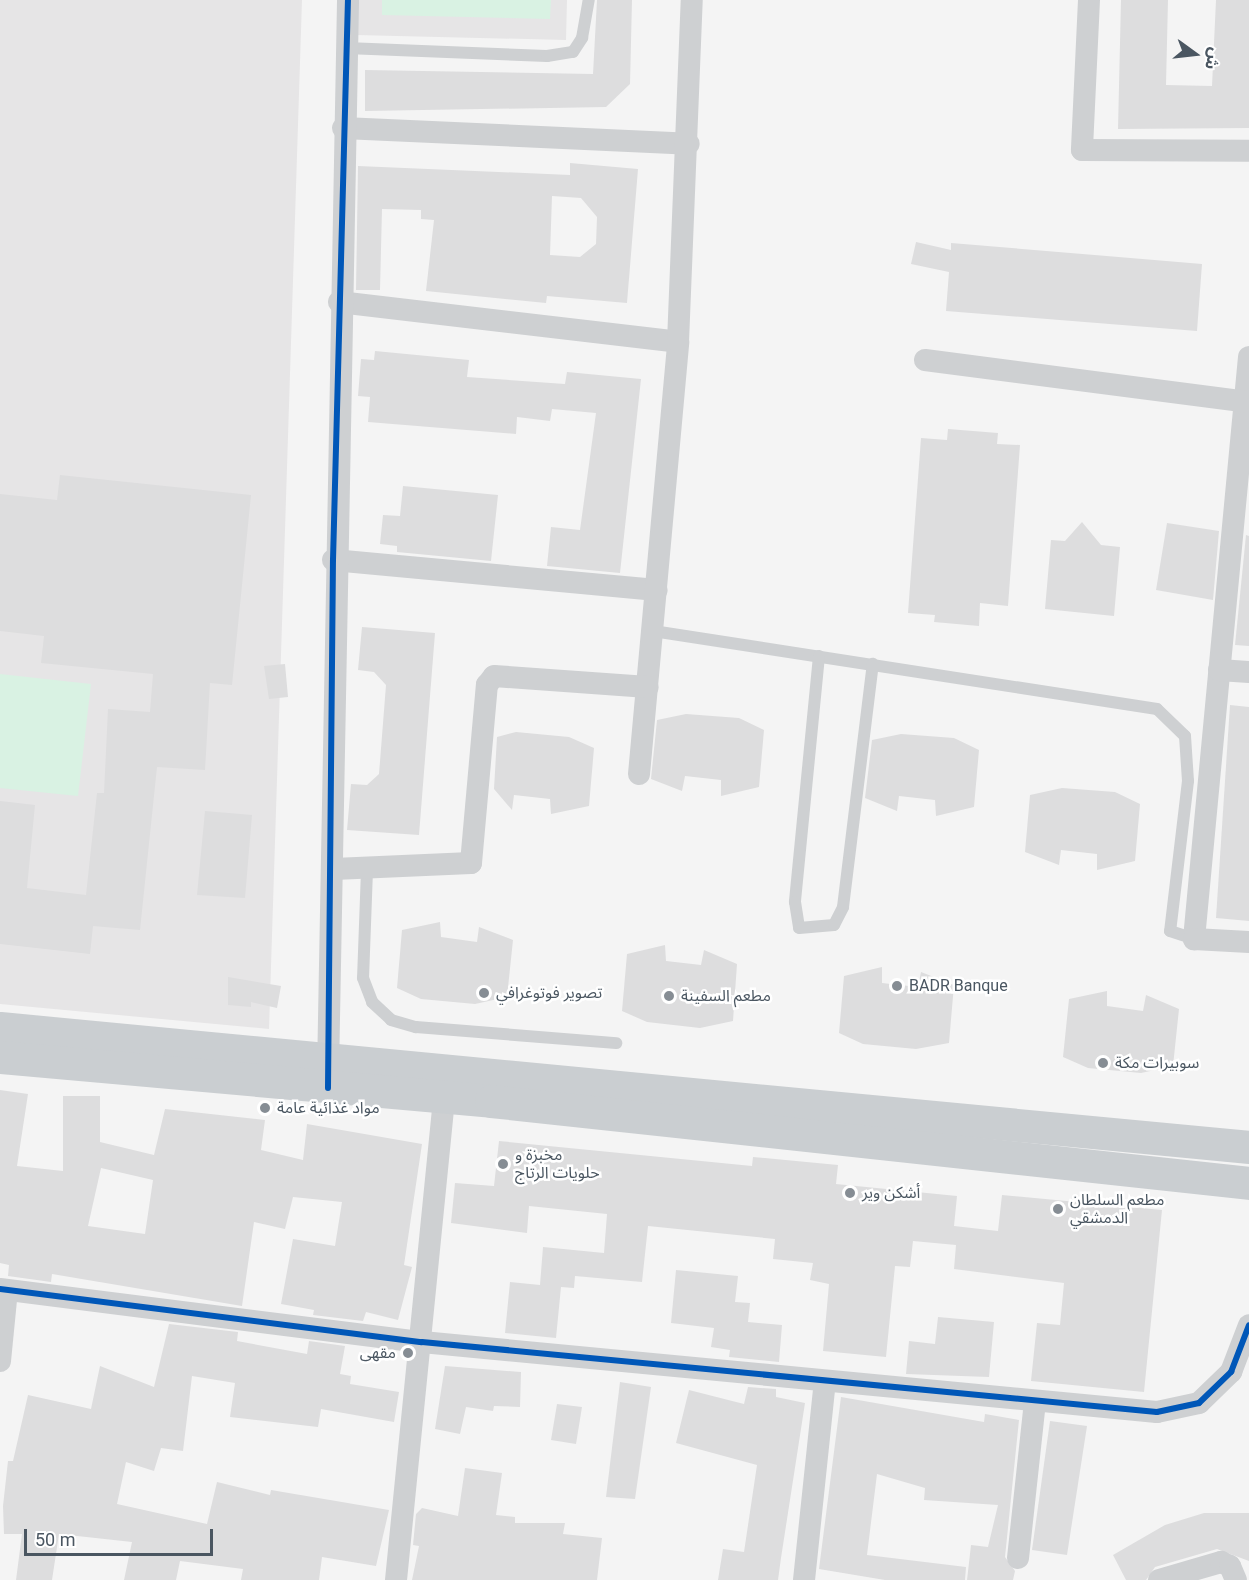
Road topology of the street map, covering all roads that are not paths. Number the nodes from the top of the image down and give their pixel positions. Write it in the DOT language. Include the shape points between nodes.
graph roads {
  1 [pos="348,0"];
  2 [pos="589,0"];
  3 [pos="692,0"];
  4 [pos="1089,0"];
  5 [pos="345,48"];
  6 [pos="343,128"];
  7 [pos="689,144"];
  8 [pos="1249,151"];
  9 [pos="339,302"];
  10 [pos="678,342"];
  11 [pos="1249,357"];
  12 [pos="925,360"];
  13 [pos="1247,402"];
  14 [pos="333,560"];
  15 [pos="657,590"];
  16 [pos="653,631"];
  17 [pos="819,656"];
  18 [pos="873,664"];
  19 [pos="1219,670"];
  20 [pos="1249,672"];
  21 [pos="648,687"];
  22 [pos="639,774"];
  23 [pos="334,869"];
  24 [pos="367,870"];
  25 [pos="1194,939"];
  26 [pos="1249,942"];
  27 [pos="0,1029"];
  28 [pos="616,1043"];
  29 [pos="0,1057"];
  30 [pos="328,1072"];
  31 [pos="444,1098"];
  32 [pos="1249,1147"];
  33 [pos="1249,1183"];
  34 [pos="3,1289"];
  35 [pos="1249,1325"];
  36 [pos="422,1342"];
  37 [pos="0,1361"];
  38 [pos="825,1381"];
  39 [pos="1035,1401"];
  40 [pos="1018,1558"];
  41 [pos="396,1580"];
  42 [pos="804,1580"];
  43 [pos="1160,1580"];
  44 [pos="1236,1580"];
  1 -- 5 [label="street"];
  2 -- 5 [label="lane" via="582,38 573,52 548,56"];
  3 -- 7 [label="street"];
  4 -- 8 [label="street" via="1082,150"];
  5 -- 6 [label="street"];
  6 -- 7 [label="street"];
  6 -- 9 [label="street"];
  7 -- 10 [label="street"];
  9 -- 10 [label="street"];
  9 -- 14 [label="street"];
  10 -- 15 [label="street"];
  11 -- 13 [label="street"];
  12 -- 13 [label="street"];
  13 -- 19 [label="street"];
  14 -- 15 [label="street"];
  14 -- 23 [label="street"];
  15 -- 16 [label="street"];
  16 -- 17 [label="lane"];
  16 -- 21 [label="street"];
  17 -- 18 [label="lane"];
  17 -- 18 [label="lane" via="795,902 799,928 834,925 843,907"];
  18 -- 25 [label="lane" via="1157,709 1185,736 1188,781 1170,930"];
  19 -- 20 [label="street"];
  19 -- 25 [label="street"];
  21 -- 22 [label="street"];
  21 -- 24 [label="street" via="494,676 486,691 471,863"];
  23 -- 24 [label="street"];
  23 -- 30 [label="street"];
  24 -- 28 [label="lane" via="363,978 372,1002 391,1020 416,1027"];
  25 -- 26 [label="street"];
  27 -- 30 [label="main road"];
  29 -- 30 [label="main road"];
  30 -- 31 [label="main road"];
  30 -- 32 [label="main road"];
  31 -- 33 [label="main road"];
  31 -- 36 [label="street"];
  34 -- 36 [label="street"];
  34 -- 37 [label="street"];
  35 -- 39 [label="street" via="1231,1372 1199,1403 1157,1413"];
  36 -- 38 [label="street"];
  36 -- 41 [label="street"];
  38 -- 39 [label="street"];
  38 -- 42 [label="street"];
  39 -- 40 [label="street"];
  43 -- 44 [label="street" via="1221,1562 1230,1566"];
}
